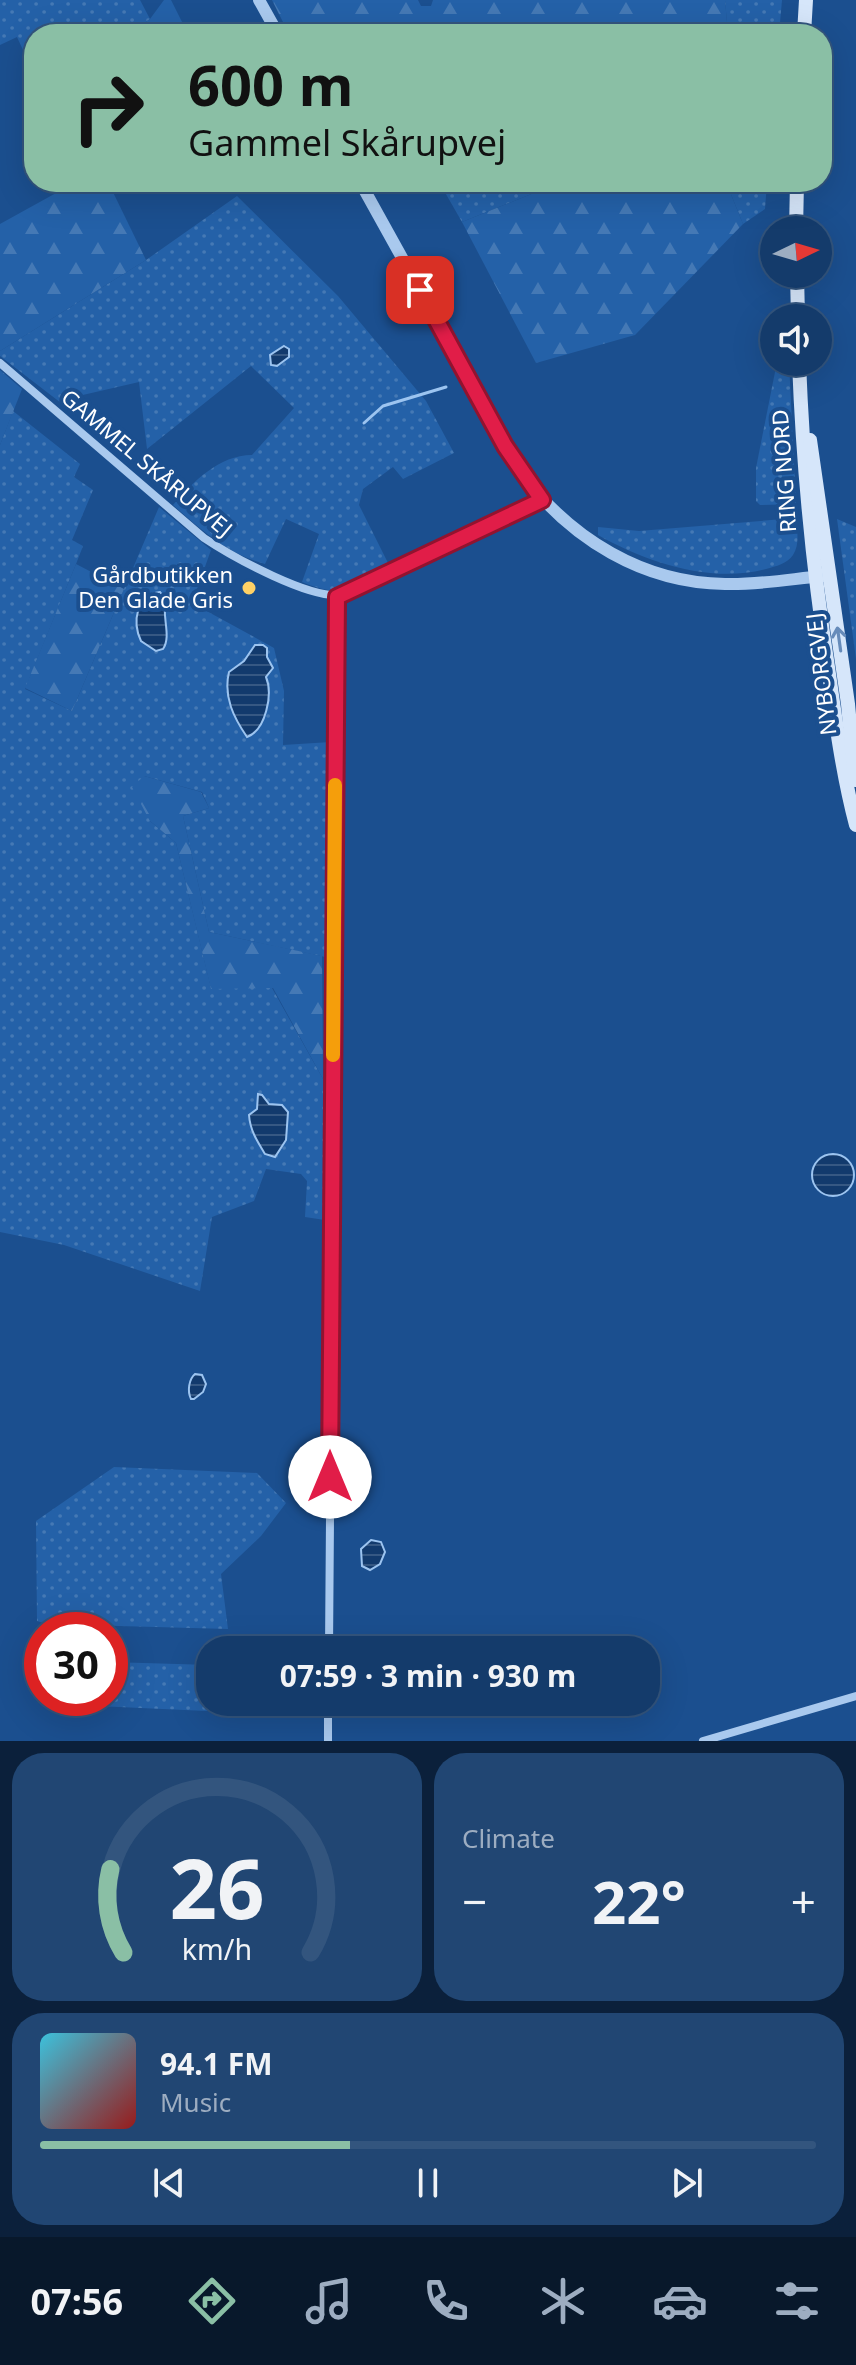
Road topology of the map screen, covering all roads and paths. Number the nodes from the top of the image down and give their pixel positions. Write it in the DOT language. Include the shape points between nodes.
graph roads {
  1 [pos="259,0"];
  2 [pos="806,0"];
  3 [pos="272,24"];
  4 [pos="805,24"];
  5 [pos="365,192"];
  6 [pos="797,192"];
  7 [pos="796,216"];
  8 [pos="0,363"];
  9 [pos="800,376"];
  10 [pos="801,376"];
  11 [pos="542,500"];
  12 [pos="831,575"];
  13 [pos="814,577"];
  14 [pos="337,597"];
  15 [pos="856,784"];
  16 [pos="856,825"];
  17 [pos="329,1636"];
  18 [pos="856,1696"];
  19 [pos="328,1716"];
  20 [pos="328,1741"];
  21 [pos="703,1741"];
  1 -- 3 [label="street"];
  2 -- 4 [label="main road"];
  5 -- 11 [label="street" via="505,446"];
  6 -- 7 [label="main road"];
  8 -- 14 [label="street, GAMMEL SKÅRUPVEJ" via="204,538 236,558"];
  9 -- 13 [label="main road, RING NORD"];
  10 -- 12 [label="main road, RING NORD"];
  11 -- 13 [label="street" via="612,555 667,576 725,584"];
  11 -- 14 [label="street"];
  12 -- 13 [label="street"];
  15 -- 12 [label="main road, NYBORGVEJ, one-way"];
  13 -- 16 [label="main road, NYBORGVEJ"];
  14 -- 17 [label="street"];
  18 -- 21 [label="street"];
  19 -- 20 [label="street"];
}
